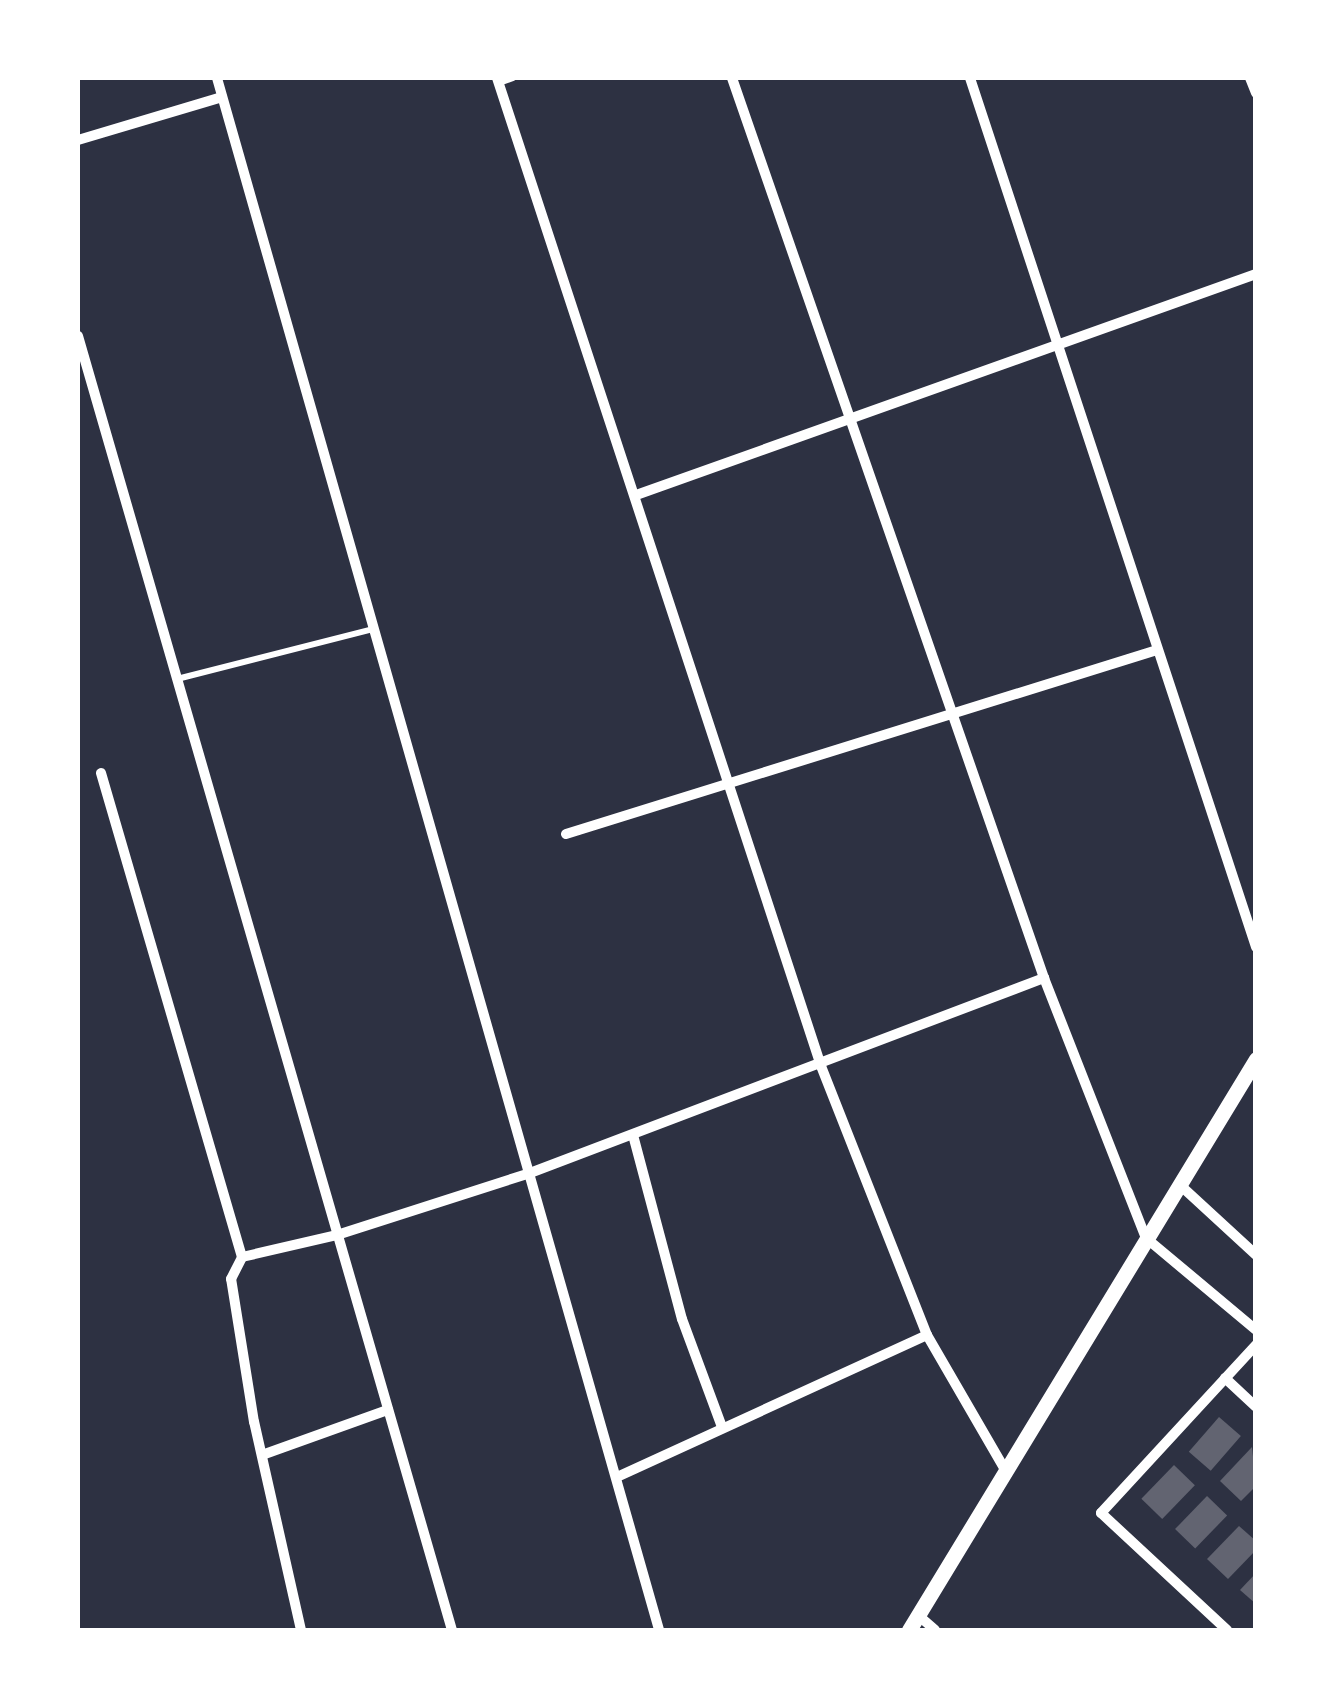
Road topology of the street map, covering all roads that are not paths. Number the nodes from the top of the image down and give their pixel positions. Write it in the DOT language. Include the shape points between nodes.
graph roads {
  1 [pos="217,78"];
  2 [pos="514,78"];
  3 [pos="732,78"];
  4 [pos="970,78"];
  5 [pos="1250,78"];
  6 [pos="498,80"];
  7 [pos="1256,93"];
  8 [pos="222,97"];
  9 [pos="78,140"];
  10 [pos="1256,274"];
  11 [pos="78,336"];
  12 [pos="1054,344"];
  13 [pos="851,420"];
  14 [pos="638,494"];
  15 [pos="374,629"];
  16 [pos="1157,650"];
  17 [pos="177,679"];
  18 [pos="952,714"];
  19 [pos="100,773"];
  20 [pos="733,782"];
  21 [pos="566,834"];
  22 [pos="1256,948"];
  23 [pos="1044,978"];
  24 [pos="1256,1059"];
  25 [pos="822,1066"];
  26 [pos="633,1135"];
  27 [pos="530,1173"];
  28 [pos="1180,1185"];
  29 [pos="338,1235"];
  30 [pos="1146,1238"];
  31 [pos="1256,1255"];
  32 [pos="242,1257"];
  33 [pos="1256,1330"];
  34 [pos="927,1334"];
  35 [pos="1256,1345"];
  36 [pos="1225,1378"];
  37 [pos="1256,1407"];
  38 [pos="388,1410"];
  39 [pos="722,1427"];
  40 [pos="262,1455"];
  41 [pos="1008,1474"];
  42 [pos="616,1477"];
  43 [pos="919,1616"];
  44 [pos="302,1630"];
  45 [pos="452,1630"];
  46 [pos="659,1630"];
  47 [pos="909,1630"];
  48 [pos="935,1630"];
  49 [pos="1227,1630"];
  1 -- 8 [label="street"];
  2 -- 6 [label="lane"];
  3 -- 13 [label="street"];
  4 -- 12 [label="street"];
  5 -- 7 [label="street"];
  6 -- 14 [label="street"];
  8 -- 9 [label="street"];
  8 -- 15 [label="street"];
  10 -- 12 [label="street"];
  11 -- 17 [label="street"];
  12 -- 13 [label="street"];
  12 -- 16 [label="street"];
  13 -- 14 [label="street"];
  13 -- 18 [label="street"];
  14 -- 20 [label="street"];
  15 -- 17 [label="lane"];
  15 -- 27 [label="street"];
  16 -- 18 [label="street"];
  16 -- 22 [label="street"];
  17 -- 29 [label="street"];
  18 -- 20 [label="street"];
  18 -- 23 [label="street"];
  19 -- 32 [label="street"];
  20 -- 21 [label="street"];
  20 -- 25 [label="street"];
  23 -- 25 [label="street"];
  23 -- 30 [label="street"];
  24 -- 28 [label="street"];
  25 -- 26 [label="street"];
  25 -- 34 [label="street"];
  26 -- 27 [label="street"];
  26 -- 39 [label="street" via="682,1319"];
  27 -- 29 [label="street"];
  27 -- 42 [label="street"];
  28 -- 30 [label="street"];
  28 -- 31 [label="street"];
  29 -- 32 [label="street"];
  29 -- 38 [label="street"];
  30 -- 33 [label="street"];
  30 -- 41 [label="street"];
  32 -- 40 [label="street" via="232,1279"];
  34 -- 39 [label="street"];
  34 -- 41 [label="street" via="972,1423"];
  35 -- 36 [label="street"];
  36 -- 37 [label="street"];
  36 -- 49 [label="street" via="1101,1512"];
  38 -- 40 [label="street"];
  38 -- 45 [label="street"];
  39 -- 42 [label="street"];
  40 -- 44 [label="street"];
  41 -- 43 [label="street"];
  42 -- 46 [label="street"];
  43 -- 47 [label="street"];
  43 -- 48 [label="street"];
}
